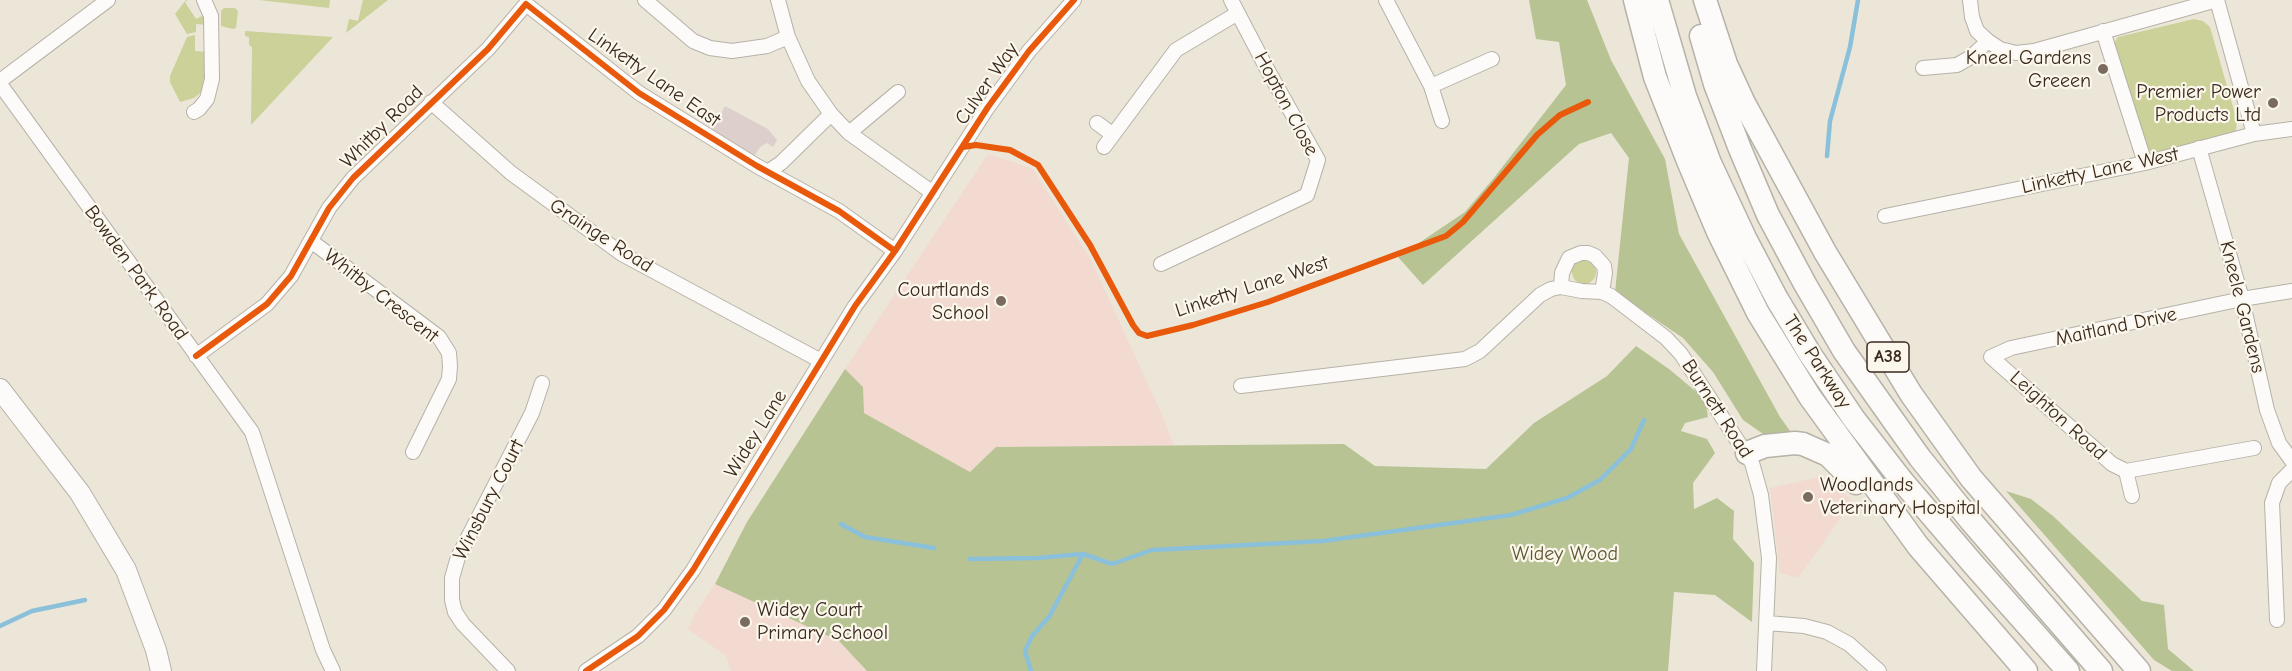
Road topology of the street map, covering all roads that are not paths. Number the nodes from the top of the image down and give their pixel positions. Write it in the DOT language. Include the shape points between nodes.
graph roads {
  1 [pos="108,0"];
  2 [pos="204,0"];
  3 [pos="645,0"];
  4 [pos="778,0"];
  5 [pos="1074,0"];
  6 [pos="1231,0"];
  7 [pos="1386,0"];
  8 [pos="1635,0"];
  9 [pos="1657,0"];
  10 [pos="1690,0"];
  11 [pos="1705,0"];
  12 [pos="1970,0"];
  13 [pos="2217,0"];
  14 [pos="526,4"];
  15 [pos="1238,13"];
  16 [pos="2103,31"];
  17 [pos="788,37"];
  18 [pos="1988,42"];
  19 [pos="1492,59"];
  20 [pos="1923,68"];
  21 [pos="0,83"];
  22 [pos="1431,86"];
  23 [pos="898,92"];
  24 [pos="431,102"];
  25 [pos="194,112"];
  26 [pos="831,114"];
  27 [pos="1442,121"];
  28 [pos="1097,123"];
  29 [pos="2292,129"];
  30 [pos="849,133"];
  31 [pos="1112,134"];
  32 [pos="2254,134"];
  33 [pos="1104,147"];
  34 [pos="2199,148"];
  35 [pos="2145,163"];
  36 [pos="769,171"];
  37 [pos="933,193"];
  38 [pos="1885,216"];
  39 [pos="311,241"];
  40 [pos="895,251"];
  41 [pos="1161,264"];
  42 [pos="1561,287"];
  43 [pos="2292,291"];
  44 [pos="1602,292"];
  45 [pos="2242,299"];
  46 [pos="196,356"];
  47 [pos="1991,357"];
  48 [pos="821,361"];
  49 [pos="542,383"];
  50 [pos="0,389"];
  51 [pos="1250,389"];
  52 [pos="2254,448"];
  53 [pos="413,452"];
  54 [pos="1747,453"];
  55 [pos="2292,461"];
  56 [pos="2292,470"];
  57 [pos="2126,471"];
  58 [pos="2132,496"];
  59 [pos="1918,546"];
  60 [pos="2277,620"];
  61 [pos="1767,622"];
  62 [pos="161,671"];
  63 [pos="333,671"];
  64 [pos="508,671"];
  65 [pos="586,671"];
  66 [pos="1764,671"];
  67 [pos="1879,671"];
  68 [pos="2026,671"];
  69 [pos="2068,671"];
  70 [pos="2101,671"];
  71 [pos="2139,671"];
  1 -- 21 [label="street"];
  2 -- 25 [label="street" via="212,16 212,79 207,99"];
  3 -- 17 [label="street" via="693,41 710,48 732,51 767,46"];
  4 -- 17 [label="street"];
  5 -- 37 [label="street, Culver Way" via="1029,51 988,107"];
  6 -- 15 [label="street, Hopton Close"];
  7 -- 22 [label="street"];
  8 -- 59 [label="highway" via="1655,77 1688,161 1758,313 1810,397"];
  9 -- 69 [label="highway, The Parkway" via="1685,96 1710,163 1771,289 1810,354 1903,482"];
  10 -- 70 [label="highway, The Parkway / A38" via="1715,84 1759,193 1844,351 1920,458"];
  11 -- 71 [label="highway, A38" via="1726,64 1744,103 1825,252 1911,394 1971,478"];
  12 -- 18 [label="street" via="1977,31"];
  13 -- 16 [label="street"];
  13 -- 32 [label="street"];
  14 -- 24 [label="street, Whitby Road" via="488,49"];
  14 -- 36 [label="street, Linketty Lane East" via="639,93"];
  15 -- 31 [label="street" via="1176,50"];
  15 -- 41 [label="street, Hopton Close" via="1318,160 1307,195"];
  16 -- 18 [label="street" via="2034,51 2016,52"];
  16 -- 35 [label="street"];
  17 -- 26 [label="street" via="808,81"];
  18 -- 20 [label="street" via="1957,65"];
  19 -- 22 [label="street"];
  21 -- 46 [label="street, Bowden Park Road"];
  22 -- 27 [label="street"];
  23 -- 30 [label="street"];
  24 -- 39 [label="street, Whitby Road" via="353,178 329,208"];
  24 -- 48 [label="street, Grainge Road" via="511,173 622,254"];
  26 -- 30 [label="street"];
  26 -- 36 [label="street"];
  28 -- 31 [label="street"];
  29 -- 32 [label="street, Linketty Lane West"];
  30 -- 37 [label="street"];
  31 -- 33 [label="street"];
  32 -- 34 [label="street, Linketty Lane West"];
  34 -- 35 [label="street, Linketty Lane West"];
  34 -- 45 [label="street, Kneele Gardens"];
  35 -- 38 [label="street, Linketty Lane West" via="1905,205"];
  36 -- 40 [label="street, Linketty Lane East" via="839,211"];
  37 -- 40 [label="street, Widey Lane"];
  39 -- 46 [label="street, Whitby Road" via="291,276 267,304"];
  39 -- 53 [label="street, Whitby Crescent" via="439,337 448,353 449,379"];
  40 -- 48 [label="street, Widey Lane"];
  42 -- 44 [label="street, Burnett Road"];
  42 -- 44 [label="street" via="1569,258 1588,253 1604,266"];
  42 -- 51 [label="street" via="1540,295 1480,351 1465,359"];
  43 -- 45 [label="street, Maitland Drive"];
  44 -- 54 [label="street, Burnett Road" via="1644,321 1681,354"];
  45 -- 47 [label="street, Maitland Drive" via="2011,348"];
  45 -- 55 [label="street, Kneele Gardens" via="2266,410 2279,443"];
  46 -- 63 [label="street, Bowden Park Road" via="252,432"];
  47 -- 57 [label="street, Leighton Road" via="2112,464"];
  48 -- 65 [label="street, Widey Lane" via="698,563 664,610 639,636"];
  49 -- 64 [label="street, Winsbury Court" via="532,413 458,557 452,578 455,612"];
  50 -- 62 [label="main road" via="80,493 126,570"];
  52 -- 57 [label="street, Leighton Road"];
  54 -- 59 [label="highway" via="1765,446 1795,443 1818,449 1842,467"];
  54 -- 61 [label="street, Burnett Road" via="1761,495 1769,558"];
  56 -- 60 [label="street" via="2279,483 2272,503"];
  57 -- 58 [label="street, Leighton Road"];
  59 -- 68 [label="highway"];
  61 -- 66 [label="street, Burnett Road"];
  61 -- 67 [label="street" via="1827,632 1849,644"];
}
